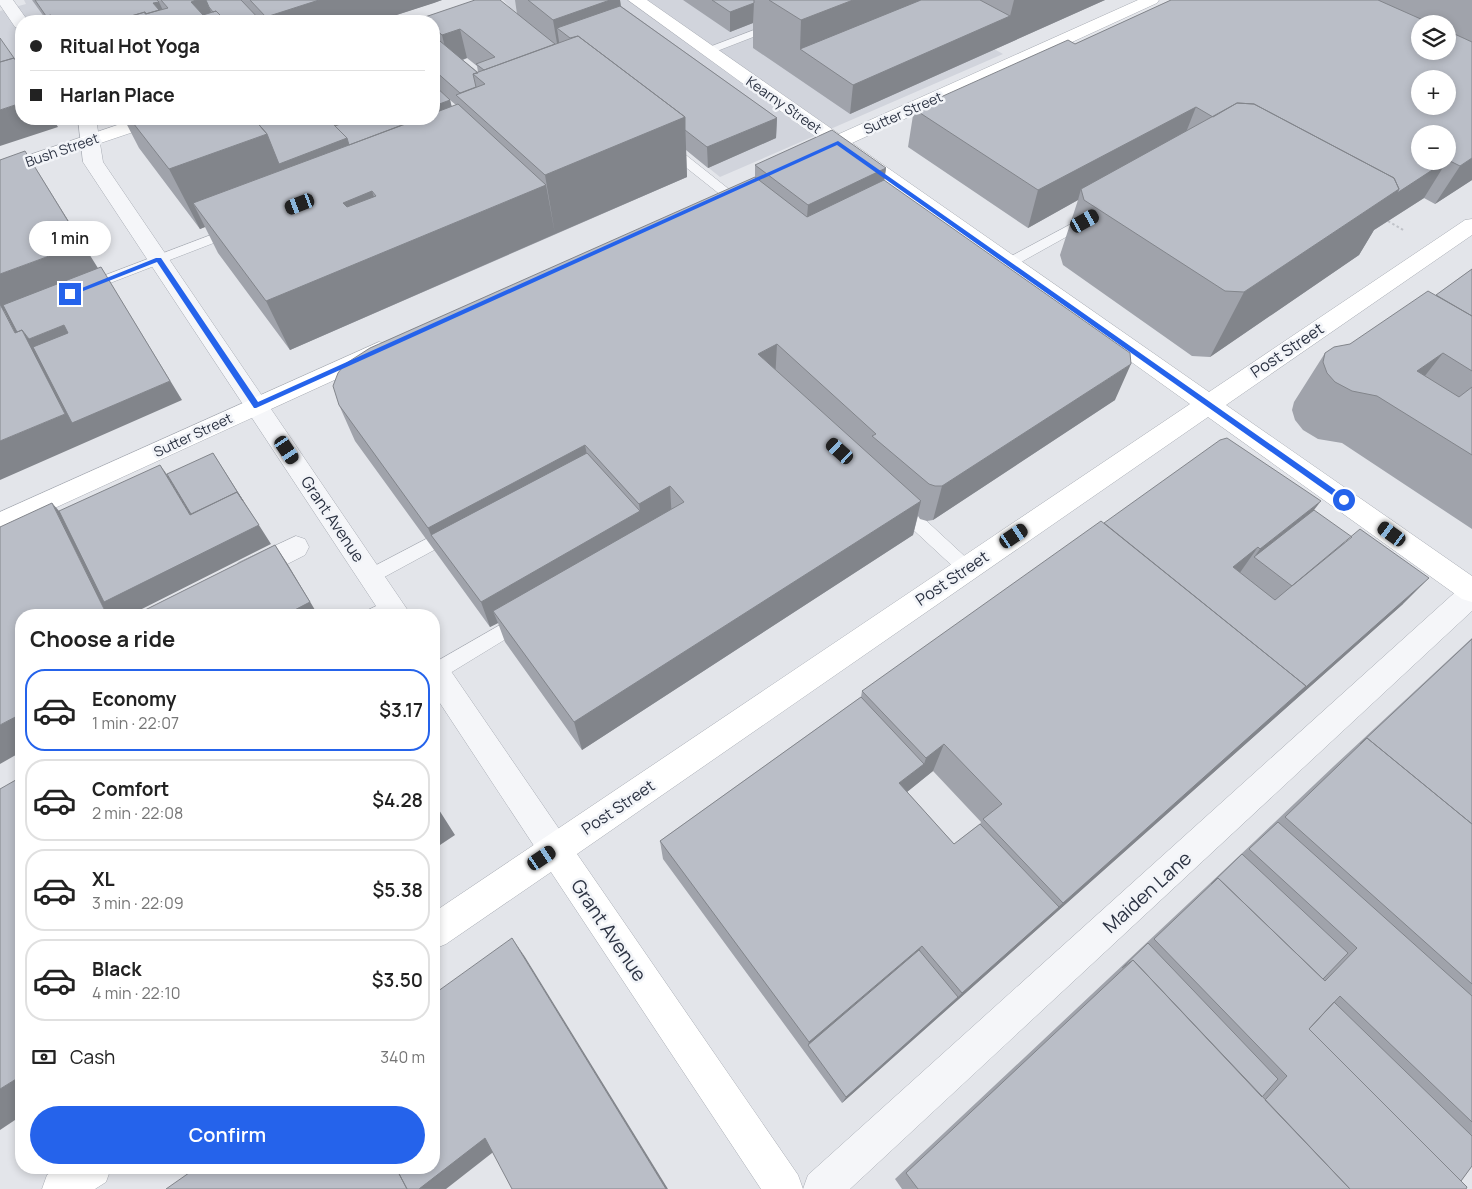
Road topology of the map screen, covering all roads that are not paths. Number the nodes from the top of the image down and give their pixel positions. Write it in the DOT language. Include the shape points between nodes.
graph roads {
  1 [pos="5,0"];
  2 [pos="636,0"];
  3 [pos="1151,0"];
  4 [pos="15,15"];
  5 [pos="786,21"];
  6 [pos="708,51"];
  7 [pos="88,125"];
  8 [pos="135,125"];
  9 [pos="90,140"];
  10 [pos="661,141"];
  11 [pos="838,142"];
  12 [pos="797,161"];
  13 [pos="0,171"];
  14 [pos="726,193"];
  15 [pos="1102,212"];
  16 [pos="1472,225"];
  17 [pos="241,227"];
  18 [pos="159,259"];
  19 [pos="1009,263"];
  20 [pos="70,294"];
  21 [pos="395,343"];
  22 [pos="1208,404"];
  23 [pos="256,406"];
  24 [pos="885,492"];
  25 [pos="0,523"];
  26 [pos="430,544"];
  27 [pos="296,547"];
  28 [pos="966,568"];
  29 [pos="371,576"];
  30 [pos="225,583"];
  31 [pos="1472,592"];
  32 [pos="386,609"];
  33 [pos="534,614"];
  34 [pos="440,668"];
  35 [pos="440,680"];
  36 [pos="555,850"];
  37 [pos="440,928"];
  38 [pos="83,1174"];
  39 [pos="61,1189"];
  40 [pos="784,1189"];
  41 [pos="822,1189"];
  1 -- 4 [label="street"];
  2 -- 6 [label="main road, Kearny Street"];
  3 -- 11 [label="main road, Sutter Street"];
  5 -- 6 [label="lane"];
  6 -- 11 [label="main road, Kearny Street"];
  7 -- 9 [label="street, Grant Avenue"];
  8 -- 9 [label="main road, Bush Street"];
  9 -- 13 [label="main road, Bush Street"];
  9 -- 18 [label="street, Grant Avenue" via="89,152 93,162"];
  10 -- 14 [label="lane"];
  11 -- 12 [label="main road, Sutter Street"];
  11 -- 19 [label="main road, Kearny Street"];
  15 -- 19 [label="lane"];
  16 -- 22 [label="main road, Post Street"];
  17 -- 18 [label="lane"];
  18 -- 20 [label="lane"];
  18 -- 23 [label="street, Grant Avenue"];
  19 -- 22 [label="main road, Kearny Street"];
  21 -- 23 [label="main road, Sutter Street"];
  22 -- 28 [label="main road, Post Street"];
  22 -- 31 [label="main road, Kearny Street"];
  23 -- 25 [label="main road, Sutter Street"];
  23 -- 29 [label="street, Grant Avenue"];
  24 -- 28 [label="lane"];
  26 -- 29 [label="lane"];
  27 -- 30 [label="street"];
  28 -- 36 [label="main road, Post Street"];
  29 -- 32 [label="street, Grant Avenue"];
  31 -- 41 [label="street, Maiden Lane"];
  33 -- 34 [label="lane"];
  35 -- 36 [label="street, Grant Avenue"];
  36 -- 37 [label="main road, Post Street"];
  36 -- 40 [label="main road, Grant Avenue"];
  38 -- 39 [label="main road"];
}
